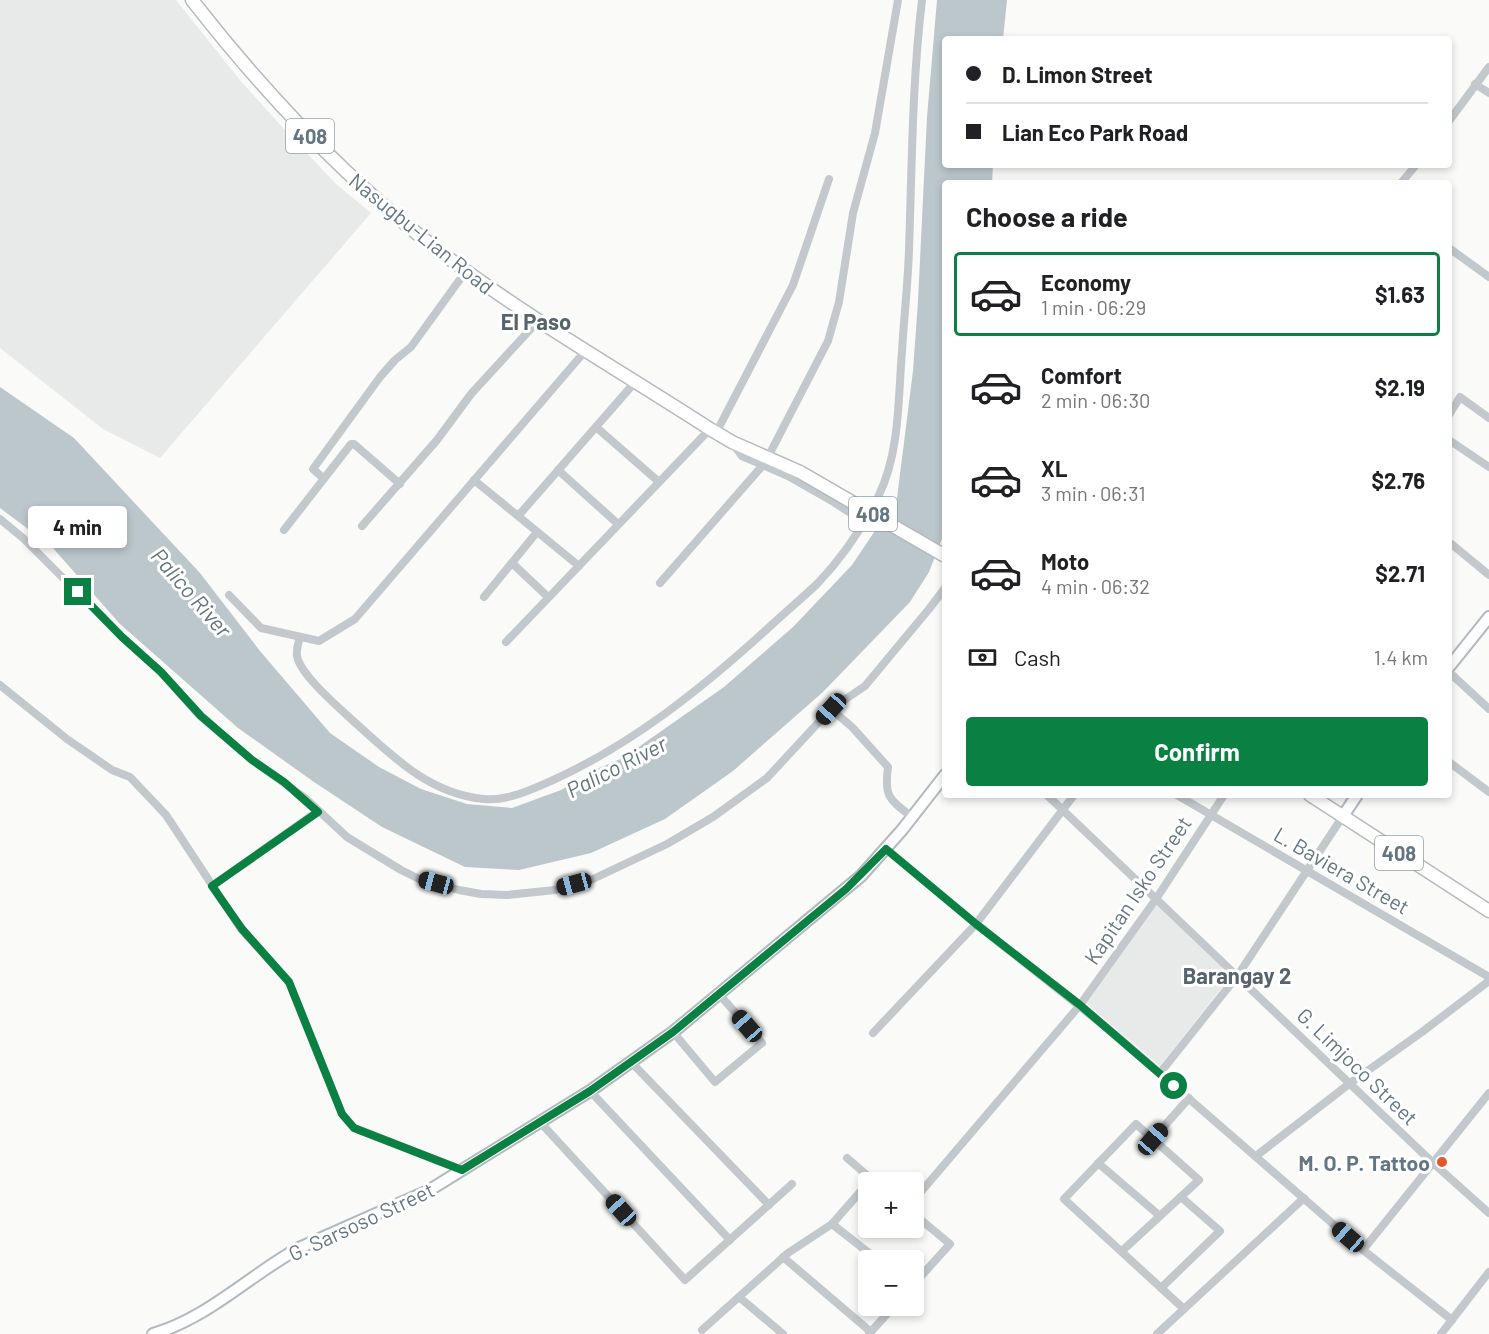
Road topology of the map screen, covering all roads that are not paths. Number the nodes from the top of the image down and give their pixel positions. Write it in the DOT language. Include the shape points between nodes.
graph roads {
  1 [pos="192,0"];
  2 [pos="898,0"];
  3 [pos="922,0"];
  4 [pos="1489,67"];
  5 [pos="1475,84"];
  6 [pos="1489,93"];
  7 [pos="1452,117"];
  8 [pos="1414,168"];
  9 [pos="829,179"];
  10 [pos="1404,180"];
  11 [pos="1452,250"];
  12 [pos="466,271"];
  13 [pos="1489,277"];
  14 [pos="538,321"];
  15 [pos="585,350"];
  16 [pos="636,381"];
  17 [pos="1452,410"];
  18 [pos="1489,418"];
  19 [pos="596,427"];
  20 [pos="713,431"];
  21 [pos="1452,442"];
  22 [pos="765,461"];
  23 [pos="1489,467"];
  24 [pos="558,470"];
  25 [pos="323,478"];
  26 [pos="474,480"];
  27 [pos="659,482"];
  28 [pos="400,484"];
  29 [pos="519,515"];
  30 [pos="0,519"];
  31 [pos="864,522"];
  32 [pos="618,524"];
  33 [pos="362,526"];
  34 [pos="284,530"];
  35 [pos="537,532"];
  36 [pos="1452,544"];
  37 [pos="942,554"];
  38 [pos="512,563"];
  39 [pos="579,566"];
  40 [pos="1489,575"];
  41 [pos="660,583"];
  42 [pos="942,592"];
  43 [pos="229,595"];
  44 [pos="484,597"];
  45 [pos="548,597"];
  46 [pos="1489,616"];
  47 [pos="300,637"];
  48 [pos="506,642"];
  49 [pos="1452,663"];
  50 [pos="1452,675"];
  51 [pos="0,685"];
  52 [pos="831,709"];
  53 [pos="1489,709"];
  54 [pos="1452,764"];
  55 [pos="942,779"];
  56 [pos="1489,792"];
  57 [pos="1050,798"];
  58 [pos="1072,798"];
  59 [pos="1182,798"];
  60 [pos="1222,798"];
  61 [pos="1315,798"];
  62 [pos="1355,798"];
  63 [pos="1064,811"];
  64 [pos="318,812"];
  65 [pos="1211,814"];
  66 [pos="1343,816"];
  67 [pos="912,817"];
  68 [pos="886,849"];
  69 [pos="1307,871"];
  70 [pos="212,886"];
  71 [pos="1156,898"];
  72 [pos="1489,911"];
  73 [pos="976,924"];
  74 [pos="1238,975"];
  75 [pos="1489,979"];
  76 [pos="718,993"];
  77 [pos="1080,1005"];
  78 [pos="673,1032"];
  79 [pos="873,1033"];
  80 [pos="631,1062"];
  81 [pos="1160,1073"];
  82 [pos="1349,1084"];
  83 [pos="590,1091"];
  84 [pos="1489,1093"];
  85 [pos="1189,1098"];
  86 [pos="540,1122"];
  87 [pos="1153,1139"];
  88 [pos="1256,1156"];
  89 [pos="847,1158"];
  90 [pos="1432,1162"];
  91 [pos="1098,1163"];
  92 [pos="462,1170"];
  93 [pos="861,1172"];
  94 [pos="792,1184"];
  95 [pos="924,1188"];
  96 [pos="858,1196"];
  97 [pos="1181,1197"];
  98 [pos="1304,1198"];
  99 [pos="769,1205"];
  100 [pos="1489,1213"];
  101 [pos="1160,1216"];
  102 [pos="924,1222"];
  103 [pos="832,1224"];
  104 [pos="730,1240"];
  105 [pos="865,1250"];
  106 [pos="1363,1250"];
  107 [pos="1122,1251"];
  108 [pos="783,1257"];
  109 [pos="1489,1272"];
  110 [pos="924,1273"];
  111 [pos="1161,1288"];
  112 [pos="739,1297"];
  113 [pos="1184,1309"];
  114 [pos="885,1316"];
  115 [pos="1452,1320"];
  116 [pos="702,1330"];
  117 [pos="870,1333"];
  118 [pos="153,1334"];
  119 [pos="783,1334"];
  120 [pos="1157,1334"];
  121 [pos="1441,1334"];
  1 -- 12 [label="main road, Nasugbu-Lian Road / 408" via="297,123 350,176"];
  2 -- 22 [label="street" via="875,133 850,225 839,302 828,341"];
  3 -- 31 [label="street" via="896,432 889,471"];
  4 -- 5 [label="street"];
  5 -- 6 [label="street"];
  5 -- 7 [label="street"];
  8 -- 10 [label="street"];
  9 -- 20 [label="street" via="793,285"];
  11 -- 13 [label="street"];
  12 -- 14 [label="main road, Nasugbu-Lian Road / 408"];
  12 -- 25 [label="street" via="313,469"];
  14 -- 15 [label="main road, Nasugbu-Lian Road / 408"];
  14 -- 28 [label="street" via="471,394"];
  15 -- 16 [label="main road, Nasugbu-Lian Road / 408"];
  15 -- 26 [label="street"];
  16 -- 19 [label="street"];
  16 -- 20 [label="main road, Nasugbu-Lian Road / 408"];
  17 -- 18 [label="street" via="1460,397"];
  19 -- 24 [label="street"];
  19 -- 27 [label="street"];
  20 -- 22 [label="main road, Nasugbu-Lian Road / 408"];
  20 -- 27 [label="street"];
  21 -- 23 [label="street"];
  22 -- 31 [label="street"];
  22 -- 37 [label="main road, Nasugbu-Lian Road / 408, bridge" via="800,472"];
  22 -- 41 [label="street"];
  24 -- 29 [label="street"];
  24 -- 32 [label="street"];
  25 -- 28 [label="street" via="352,444"];
  25 -- 34 [label="street"];
  26 -- 29 [label="street"];
  26 -- 47 [label="street" via="355,619 320,641"];
  27 -- 32 [label="street"];
  28 -- 33 [label="street"];
  29 -- 35 [label="street"];
  30 -- 64 [label="street" via="161,672 201,716"];
  31 -- 47 [label="street" via="818,582 723,669 647,727 580,767 524,793 488,800 455,794 426,782 347,716 312,680 296,652"];
  32 -- 39 [label="street"];
  35 -- 38 [label="street"];
  35 -- 39 [label="street"];
  36 -- 40 [label="street"];
  38 -- 44 [label="street"];
  38 -- 45 [label="street"];
  39 -- 45 [label="street"];
  42 -- 52 [label="street" via="865,686"];
  43 -- 47 [label="street" via="261,628"];
  45 -- 48 [label="street"];
  46 -- 49 [label="street"];
  50 -- 53 [label="street"];
  51 -- 70 [label="street" via="67,739 141,786 166,815"];
  52 -- 64 [label="street" via="768,778 713,817 593,879 555,890 481,894 419,879 346,837"];
  52 -- 67 [label="street" via="888,767 886,784 891,801"];
  54 -- 56 [label="street"];
  55 -- 67 [label="street, G. Sarsoso Street"];
  57 -- 63 [label="street, G. Limjoco Street"];
  58 -- 63 [label="street"];
  59 -- 65 [label="street, L. Baviera Street"];
  60 -- 65 [label="street, Kapitan Isko Street"];
  61 -- 66 [label="main road, 408"];
  62 -- 66 [label="street"];
  63 -- 71 [label="street, G. Limjoco Street"];
  63 -- 73 [label="street"];
  64 -- 70 [label="street"];
  65 -- 69 [label="street, L. Baviera Street"];
  65 -- 71 [label="street, Kapitan Isko Street"];
  66 -- 69 [label="street"];
  66 -- 72 [label="main road, 408"];
  67 -- 68 [label="street, G. Sarsoso Street"];
  68 -- 73 [label="street"];
  68 -- 76 [label="street, G. Sarsoso Street" via="846,889"];
  69 -- 74 [label="street"];
  69 -- 75 [label="street, L. Baviera Street"];
  70 -- 92 [label="street" via="242,929 289,982 342,1114 354,1128"];
  71 -- 74 [label="street, G. Limjoco Street"];
  71 -- 77 [label="street, Kapitan Isko Street"];
  73 -- 77 [label="street"];
  73 -- 79 [label="street"];
  74 -- 81 [label="street"];
  74 -- 82 [label="street, G. Limjoco Street"];
  75 -- 82 [label="street"];
  76 -- 78 [label="street, G. Sarsoso Street"];
  76 -- 78 [label="street" via="762,1043 715,1082"];
  77 -- 81 [label="street"];
  77 -- 95 [label="street, Kapitan Isko Street"];
  78 -- 80 [label="street, G. Sarsoso Street"];
  80 -- 83 [label="street, G. Sarsoso Street"];
  80 -- 99 [label="street"];
  81 -- 85 [label="street"];
  82 -- 88 [label="street"];
  82 -- 90 [label="street, G. Limjoco Street"];
  83 -- 86 [label="street, G. Sarsoso Street"];
  83 -- 104 [label="street"];
  84 -- 90 [label="street"];
  85 -- 87 [label="street"];
  85 -- 88 [label="street"];
  86 -- 92 [label="street, G. Sarsoso Street"];
  86 -- 104 [label="street" via="685,1280"];
  87 -- 91 [label="street" via="1136,1124"];
  87 -- 97 [label="street" via="1199,1180"];
  88 -- 98 [label="street"];
  89 -- 93 [label="street"];
  90 -- 100 [label="street, G. Limjoco Street"];
  90 -- 106 [label="street"];
  91 -- 101 [label="street"];
  91 -- 107 [label="street" via="1064,1199"];
  92 -- 118 [label="street, G. Sarsoso Street" via="428,1191 299,1248 196,1315"];
  94 -- 99 [label="street"];
  96 -- 103 [label="street"];
  97 -- 101 [label="street"];
  97 -- 111 [label="street" via="1220,1231"];
  98 -- 106 [label="street"];
  98 -- 113 [label="street"];
  99 -- 104 [label="street"];
  101 -- 107 [label="street"];
  102 -- 110 [label="street" via="950,1244"];
  103 -- 105 [label="street"];
  103 -- 108 [label="street"];
  106 -- 115 [label="street"];
  107 -- 111 [label="street"];
  108 -- 112 [label="street"];
  108 -- 117 [label="street"];
  109 -- 115 [label="street"];
  111 -- 113 [label="street"];
  112 -- 116 [label="street"];
  112 -- 119 [label="street"];
  113 -- 120 [label="street"];
  114 -- 117 [label="street"];
  115 -- 121 [label="street"];
}
